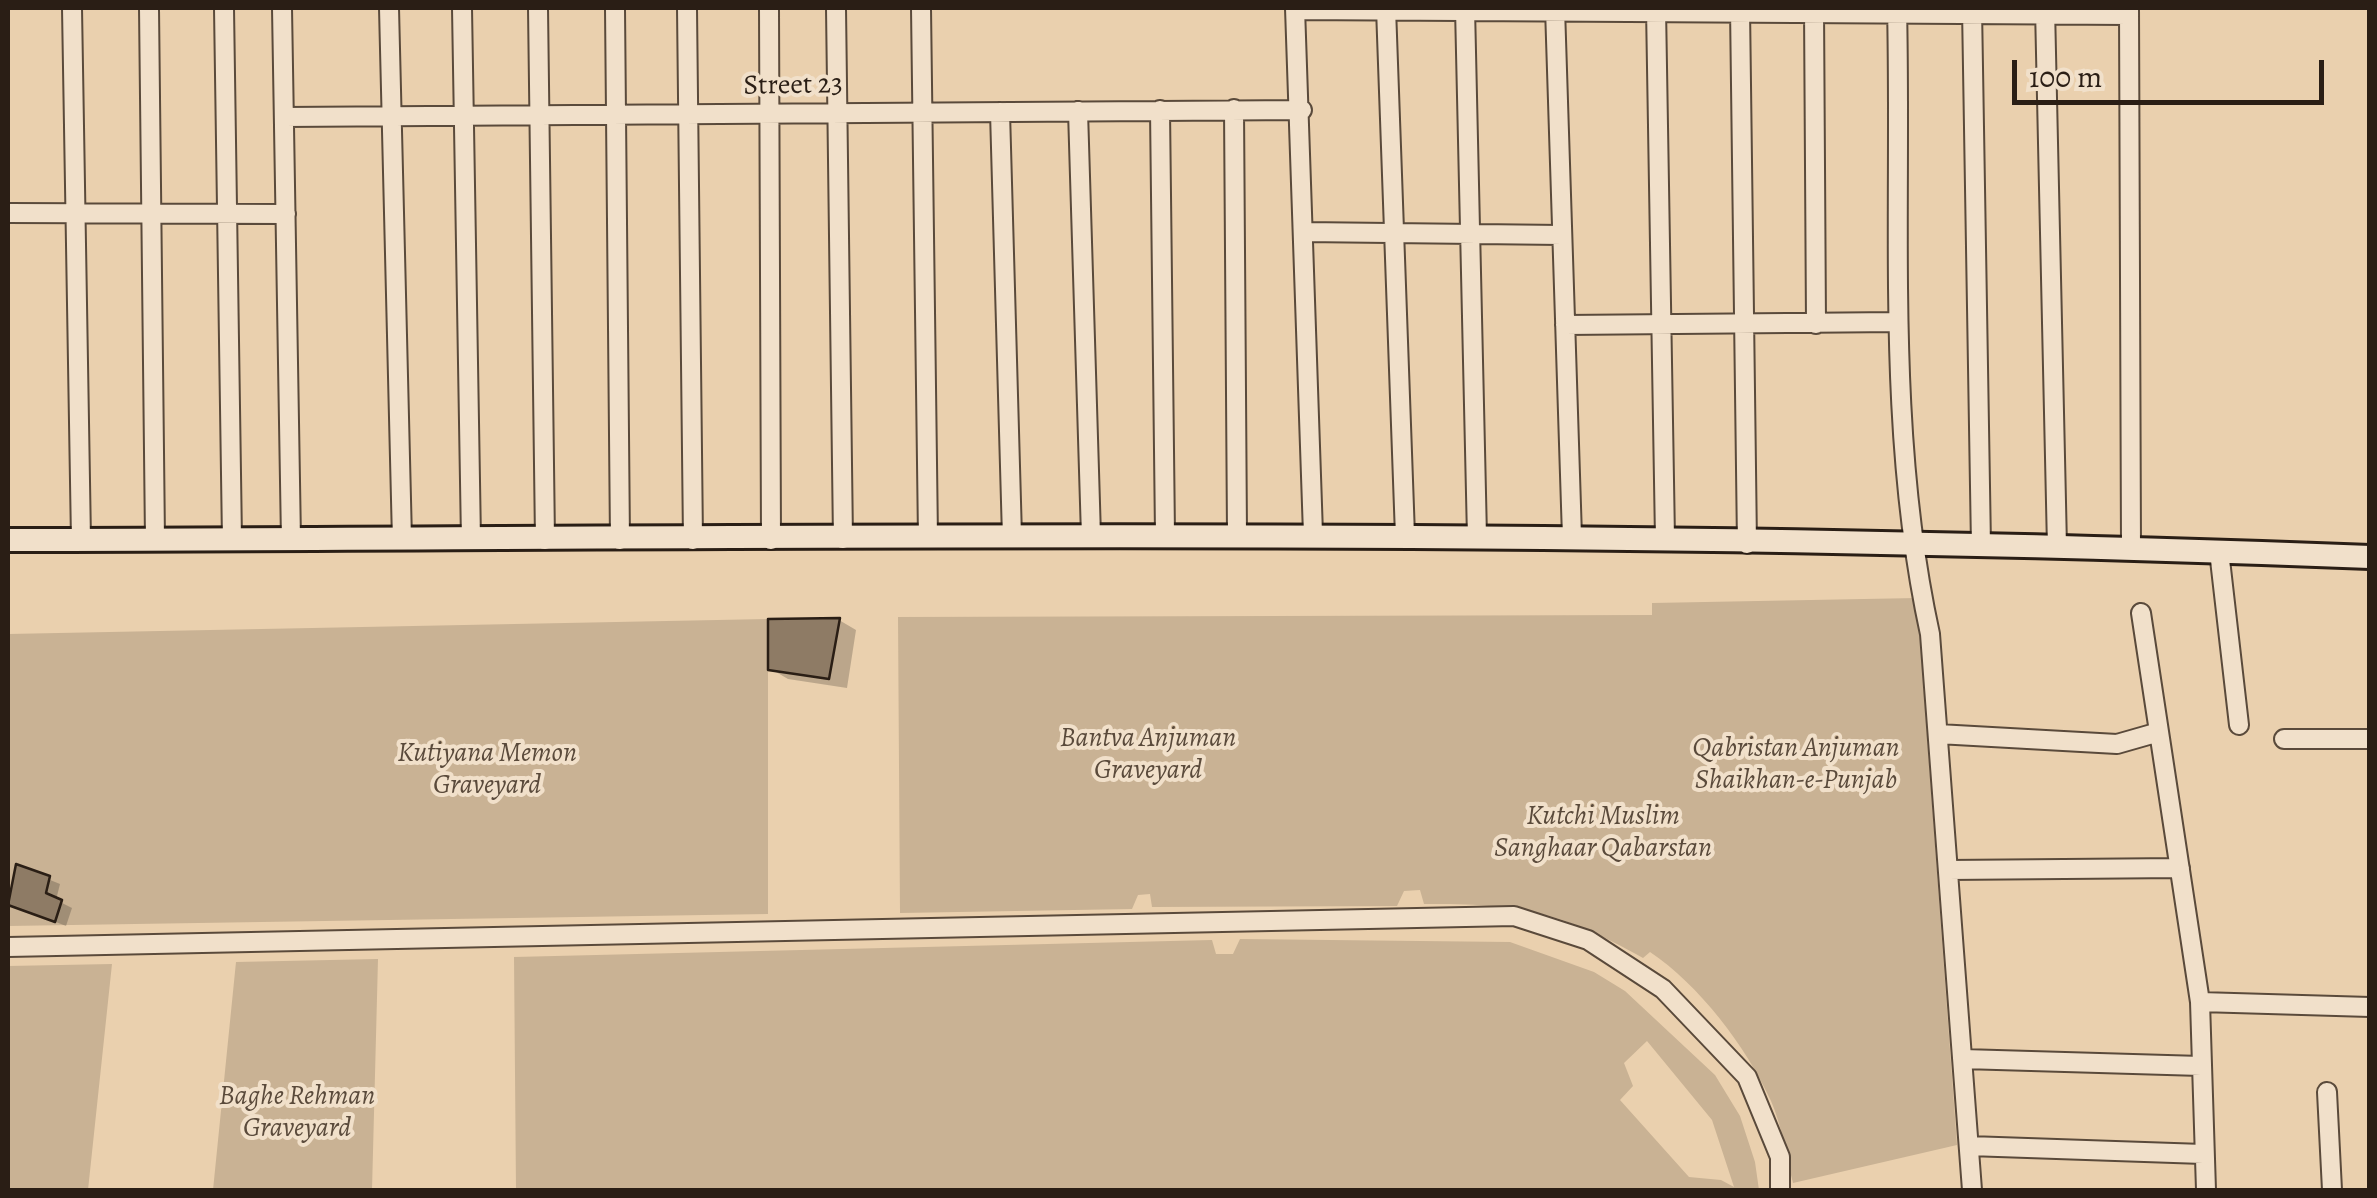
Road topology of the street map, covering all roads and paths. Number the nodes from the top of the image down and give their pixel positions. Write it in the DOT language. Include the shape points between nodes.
graph roads {
  1 [pos="72,8"];
  2 [pos="149,8"];
  3 [pos="224,8"];
  4 [pos="282,8"];
  5 [pos="389,8"];
  6 [pos="462,8"];
  7 [pos="538,8"];
  8 [pos="616,8"];
  9 [pos="687,8"];
  10 [pos="769,8"];
  11 [pos="836,8"];
  12 [pos="921,8"];
  13 [pos="1295,9"];
  14 [pos="1386,9"];
  15 [pos="1465,9"];
  16 [pos="1555,10"];
  17 [pos="1656,10"];
  18 [pos="1740,10"];
  19 [pos="1814,10"];
  20 [pos="1972,10"];
  21 [pos="1897,11"];
  22 [pos="2045,11"];
  23 [pos="2129,11"];
  24 [pos="1234,109"];
  25 [pos="1160,110"];
  26 [pos="1302,110"];
  27 [pos="1078,111"];
  28 [pos="922,112"];
  29 [pos="1000,112"];
  30 [pos="837,113"];
  31 [pos="688,114"];
  32 [pos="770,114"];
  33 [pos="540,115"];
  34 [pos="616,115"];
  35 [pos="392,116"];
  36 [pos="464,116"];
  37 [pos="284,117"];
  38 [pos="8,213"];
  39 [pos="76,214"];
  40 [pos="152,214"];
  41 [pos="227,214"];
  42 [pos="286,214"];
  43 [pos="1304,232"];
  44 [pos="1393,234"];
  45 [pos="1468,235"];
  46 [pos="1562,236"];
  47 [pos="1898,322"];
  48 [pos="1663,323"];
  49 [pos="1565,324"];
  50 [pos="1816,324"];
  51 [pos="1744,325"];
  52 [pos="1237,534"];
  53 [pos="1313,534"];
  54 [pos="1165,535"];
  55 [pos="1091,536"];
  56 [pos="1405,536"];
  57 [pos="1012,537"];
  58 [pos="1477,537"];
  59 [pos="1572,537"];
  60 [pos="928,538"];
  61 [pos="843,539"];
  62 [pos="1665,539"];
  63 [pos="8,540"];
  64 [pos="81,540"];
  65 [pos="155,540"];
  66 [pos="232,540"];
  67 [pos="291,540"];
  68 [pos="402,540"];
  69 [pos="471,540"];
  70 [pos="545,540"];
  71 [pos="620,540"];
  72 [pos="694,540"];
  73 [pos="771,540"];
  74 [pos="1747,544"];
  75 [pos="1911,546"];
  76 [pos="1982,546"];
  77 [pos="2057,547"];
  78 [pos="2130,548"];
  79 [pos="2219,551"];
  80 [pos="2370,556"];
  81 [pos="2141,613"];
  82 [pos="2240,726"];
  83 [pos="2159,732"];
  84 [pos="1938,734"];
  85 [pos="2284,739"];
  86 [pos="2370,739"];
  87 [pos="2180,868"];
  88 [pos="1948,870"];
  89 [pos="8,948"];
  90 [pos="2200,1002"];
  91 [pos="2370,1007"];
  92 [pos="1963,1059"];
  93 [pos="2201,1066"];
  94 [pos="2327,1092"];
  95 [pos="1969,1146"];
  96 [pos="2203,1154"];
  97 [pos="1780,1190"];
  98 [pos="1972,1190"];
  99 [pos="2206,1190"];
  100 [pos="2332,1190"];
  1 -- 39 [label="street"];
  2 -- 40 [label="street"];
  3 -- 41 [label="street"];
  4 -- 37 [label="street"];
  5 -- 35 [label="street"];
  6 -- 36 [label="street"];
  7 -- 33 [label="street"];
  8 -- 34 [label="street"];
  9 -- 31 [label="street"];
  10 -- 32 [label="street"];
  11 -- 30 [label="street"];
  12 -- 28 [label="street"];
  13 -- 14 [label="street"];
  13 -- 26 [label="street"];
  14 -- 15 [label="street"];
  14 -- 44 [label="street"];
  15 -- 16 [label="street"];
  15 -- 45 [label="street"];
  16 -- 17 [label="street"];
  16 -- 46 [label="street"];
  17 -- 18 [label="street"];
  17 -- 48 [label="street"];
  18 -- 19 [label="street"];
  18 -- 51 [label="street"];
  19 -- 21 [label="street"];
  19 -- 50 [label="street"];
  20 -- 21 [label="street"];
  20 -- 22 [label="street"];
  20 -- 76 [label="street"];
  21 -- 47 [label="street"];
  22 -- 23 [label="street"];
  22 -- 77 [label="street"];
  23 -- 78 [label="street"];
  24 -- 25 [label="street, Street 23"];
  24 -- 26 [label="street, Street 23"];
  24 -- 52 [label="street"];
  25 -- 27 [label="street, Street 23"];
  25 -- 54 [label="street"];
  26 -- 43 [label="street"];
  27 -- 29 [label="street, Street 23"];
  27 -- 55 [label="street"];
  28 -- 29 [label="street, Street 23"];
  28 -- 30 [label="street, Street 23"];
  28 -- 60 [label="street"];
  29 -- 57 [label="street"];
  30 -- 32 [label="street, Street 23"];
  30 -- 61 [label="street"];
  31 -- 32 [label="street, Street 23"];
  31 -- 34 [label="street, Street 23"];
  31 -- 72 [label="street"];
  32 -- 73 [label="street"];
  33 -- 34 [label="street, Street 23"];
  33 -- 36 [label="street, Street 23"];
  33 -- 70 [label="street"];
  34 -- 71 [label="street"];
  35 -- 36 [label="street, Street 23"];
  35 -- 37 [label="street, Street 23"];
  35 -- 68 [label="street"];
  36 -- 69 [label="street"];
  37 -- 42 [label="street"];
  38 -- 39 [label="street"];
  39 -- 40 [label="street"];
  39 -- 64 [label="street"];
  40 -- 41 [label="street"];
  40 -- 65 [label="street"];
  41 -- 42 [label="street"];
  41 -- 66 [label="street"];
  42 -- 67 [label="street"];
  43 -- 44 [label="street"];
  43 -- 53 [label="street"];
  44 -- 45 [label="street"];
  44 -- 56 [label="street"];
  45 -- 46 [label="street"];
  45 -- 58 [label="street"];
  46 -- 49 [label="street"];
  47 -- 50 [label="street"];
  47 -- 75 [label="street"];
  48 -- 49 [label="street"];
  48 -- 51 [label="street"];
  48 -- 62 [label="street"];
  49 -- 59 [label="street"];
  50 -- 51 [label="street"];
  51 -- 74 [label="street"];
  52 -- 53 [label="street"];
  52 -- 54 [label="street"];
  53 -- 56 [label="street"];
  54 -- 55 [label="street"];
  55 -- 57 [label="street"];
  56 -- 58 [label="street"];
  57 -- 60 [label="street"];
  58 -- 59 [label="street"];
  59 -- 62 [label="street"];
  60 -- 61 [label="street"];
  61 -- 73 [label="street"];
  62 -- 74 [label="street"];
  63 -- 64 [label="street"];
  64 -- 65 [label="street"];
  65 -- 66 [label="street"];
  66 -- 67 [label="street"];
  67 -- 68 [label="street"];
  68 -- 69 [label="street"];
  69 -- 70 [label="street"];
  70 -- 71 [label="street"];
  71 -- 72 [label="street"];
  72 -- 73 [label="street"];
  74 -- 75 [label="street"];
  75 -- 76 [label="street"];
  75 -- 84 [label="street" via="1930,634"];
  76 -- 77 [label="street"];
  77 -- 78 [label="street"];
  78 -- 79 [label="street"];
  79 -- 80 [label="street"];
  79 -- 82 [label="street"];
  81 -- 83 [label="street"];
  83 -- 84 [label="street" via="2118,744"];
  83 -- 87 [label="street"];
  84 -- 88 [label="street"];
  85 -- 86 [label="street"];
  87 -- 88 [label="street"];
  87 -- 90 [label="street"];
  88 -- 92 [label="street"];
  89 -- 97 [label="street" via="1514,916 1588,940 1663,989 1748,1077 1780,1158"];
  90 -- 91 [label="street"];
  90 -- 93 [label="street"];
  92 -- 93 [label="street"];
  92 -- 95 [label="street"];
  93 -- 96 [label="street"];
  94 -- 100 [label="street"];
  95 -- 96 [label="street"];
  95 -- 98 [label="street"];
  96 -- 99 [label="street"];
}
